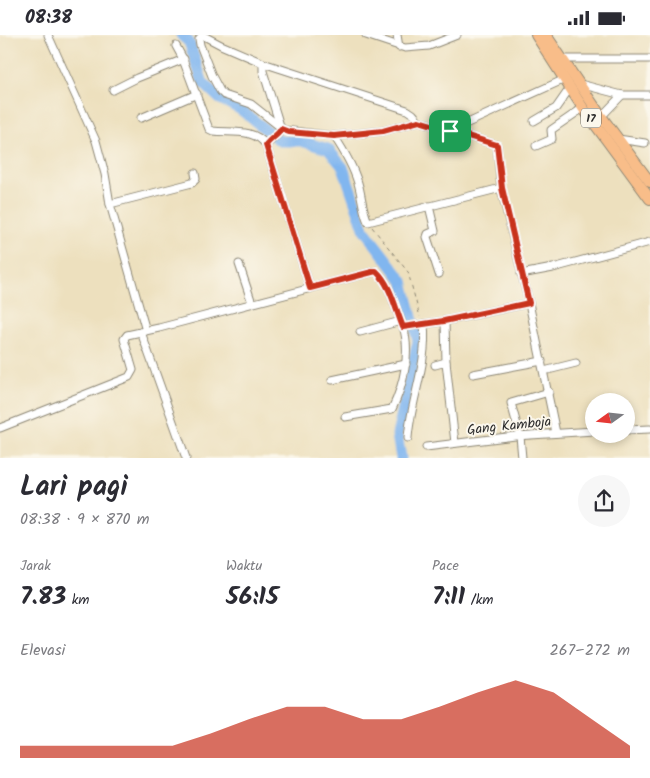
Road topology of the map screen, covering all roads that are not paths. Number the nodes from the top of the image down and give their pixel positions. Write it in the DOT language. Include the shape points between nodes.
graph roads {
  1 [pos="48,35"];
  2 [pos="202,35"];
  3 [pos="366,35"];
  4 [pos="397,35"];
  5 [pos="456,35"];
  6 [pos="536,35"];
  7 [pos="546,35"];
  8 [pos="176,46"];
  9 [pos="399,47"];
  10 [pos="184,59"];
  11 [pos="562,59"];
  12 [pos="650,59"];
  13 [pos="263,63"];
  14 [pos="572,84"];
  15 [pos="113,90"];
  16 [pos="197,94"];
  17 [pos="622,95"];
  18 [pos="650,95"];
  19 [pos="583,108"];
  20 [pos="601,116"];
  21 [pos="142,118"];
  22 [pos="419,121"];
  23 [pos="534,121"];
  24 [pos="596,125"];
  25 [pos="280,131"];
  26 [pos="450,131"];
  27 [pos="334,136"];
  28 [pos="618,139"];
  29 [pos="268,143"];
  30 [pos="646,143"];
  31 [pos="536,146"];
  32 [pos="195,173"];
  33 [pos="650,182"];
  34 [pos="502,188"];
  35 [pos="650,199"];
  36 [pos="110,204"];
  37 [pos="429,206"];
  38 [pos="650,242"];
  39 [pos="239,264"];
  40 [pos="439,274"];
  41 [pos="521,274"];
  42 [pos="310,288"];
  43 [pos="252,303"];
  44 [pos="529,303"];
  45 [pos="444,321"];
  46 [pos="404,325"];
  47 [pos="422,325"];
  48 [pos="144,331"];
  49 [pos="360,331"];
  50 [pos="542,361"];
  51 [pos="446,362"];
  52 [pos="576,363"];
  53 [pos="406,364"];
  54 [pos="435,365"];
  55 [pos="544,371"];
  56 [pos="473,374"];
  57 [pos="332,380"];
  58 [pos="549,392"];
  59 [pos="345,417"];
  60 [pos="0,428"];
  61 [pos="650,429"];
  62 [pos="635,430"];
  63 [pos="585,431"];
  64 [pos="556,433"];
  65 [pos="520,436"];
  66 [pos="408,437"];
  67 [pos="455,443"];
  68 [pos="426,447"];
  69 [pos="186,458"];
  70 [pos="522,458"];
  1 -- 36 [label="street" via="96,141"];
  2 -- 13 [label="street"];
  2 -- 25 [label="street" via="200,45 220,91 250,104"];
  3 -- 9 [label="street"];
  4 -- 9 [label="street"];
  5 -- 9 [label="street" via="429,46"];
  6 -- 14 [label="highway, 17"];
  7 -- 11 [label="highway, 17"];
  8 -- 10 [label="street"];
  10 -- 15 [label="street"];
  10 -- 16 [label="street"];
  11 -- 12 [label="street"];
  11 -- 14 [label="highway, 17"];
  13 -- 22 [label="street" via="413,113"];
  13 -- 25 [label="street"];
  14 -- 17 [label="street"];
  14 -- 19 [label="highway, 17"];
  14 -- 20 [label="highway, 17"];
  14 -- 23 [label="street" via="556,108"];
  14 -- 26 [label="street"];
  16 -- 21 [label="street"];
  16 -- 29 [label="street" via="210,131 254,134"];
  17 -- 18 [label="street"];
  17 -- 20 [label="street"];
  19 -- 24 [label="highway, 17"];
  19 -- 31 [label="street" via="552,129 552,139"];
  20 -- 24 [label="street"];
  20 -- 28 [label="highway, 17"];
  22 -- 26 [label="street"];
  22 -- 27 [label="street" via="383,131"];
  24 -- 35 [label="highway, 17"];
  25 -- 27 [label="street"];
  25 -- 29 [label="street"];
  26 -- 34 [label="street" via="497,145"];
  27 -- 37 [label="street" via="358,181 368,221"];
  28 -- 30 [label="street"];
  28 -- 33 [label="highway, 17"];
  29 -- 42 [label="street"];
  32 -- 36 [label="street" via="196,179 192,183"];
  34 -- 37 [label="street"];
  34 -- 41 [label="street"];
  36 -- 48 [label="street"];
  37 -- 40 [label="street" via="435,231 426,237"];
  38 -- 41 [label="street"];
  39 -- 43 [label="street"];
  41 -- 44 [label="street"];
  42 -- 43 [label="street"];
  42 -- 46 [label="street" via="376,271 383,279"];
  43 -- 48 [label="street"];
  44 -- 45 [label="street"];
  44 -- 50 [label="street"];
  45 -- 47 [label="street"];
  45 -- 51 [label="street"];
  46 -- 47 [label="street"];
  46 -- 49 [label="street"];
  46 -- 53 [label="street"];
  47 -- 66 [label="street" via="424,361"];
  48 -- 60 [label="street" via="124,338 133,366 129,377"];
  48 -- 69 [label="street"];
  50 -- 55 [label="street"];
  50 -- 56 [label="street"];
  51 -- 54 [label="street"];
  51 -- 67 [label="street"];
  52 -- 55 [label="street"];
  53 -- 57 [label="street"];
  53 -- 59 [label="street" via="392,409"];
  55 -- 58 [label="street"];
  58 -- 64 [label="street"];
  58 -- 65 [label="street" via="512,403"];
  61 -- 62 [label="street"];
  63 -- 64 [label="street, Gang Kamboja"];
  64 -- 65 [label="street, Gang Kamboja"];
  65 -- 67 [label="street, Gang Kamboja"];
  65 -- 70 [label="street"];
  67 -- 68 [label="street, Gang Kamboja"];
}
